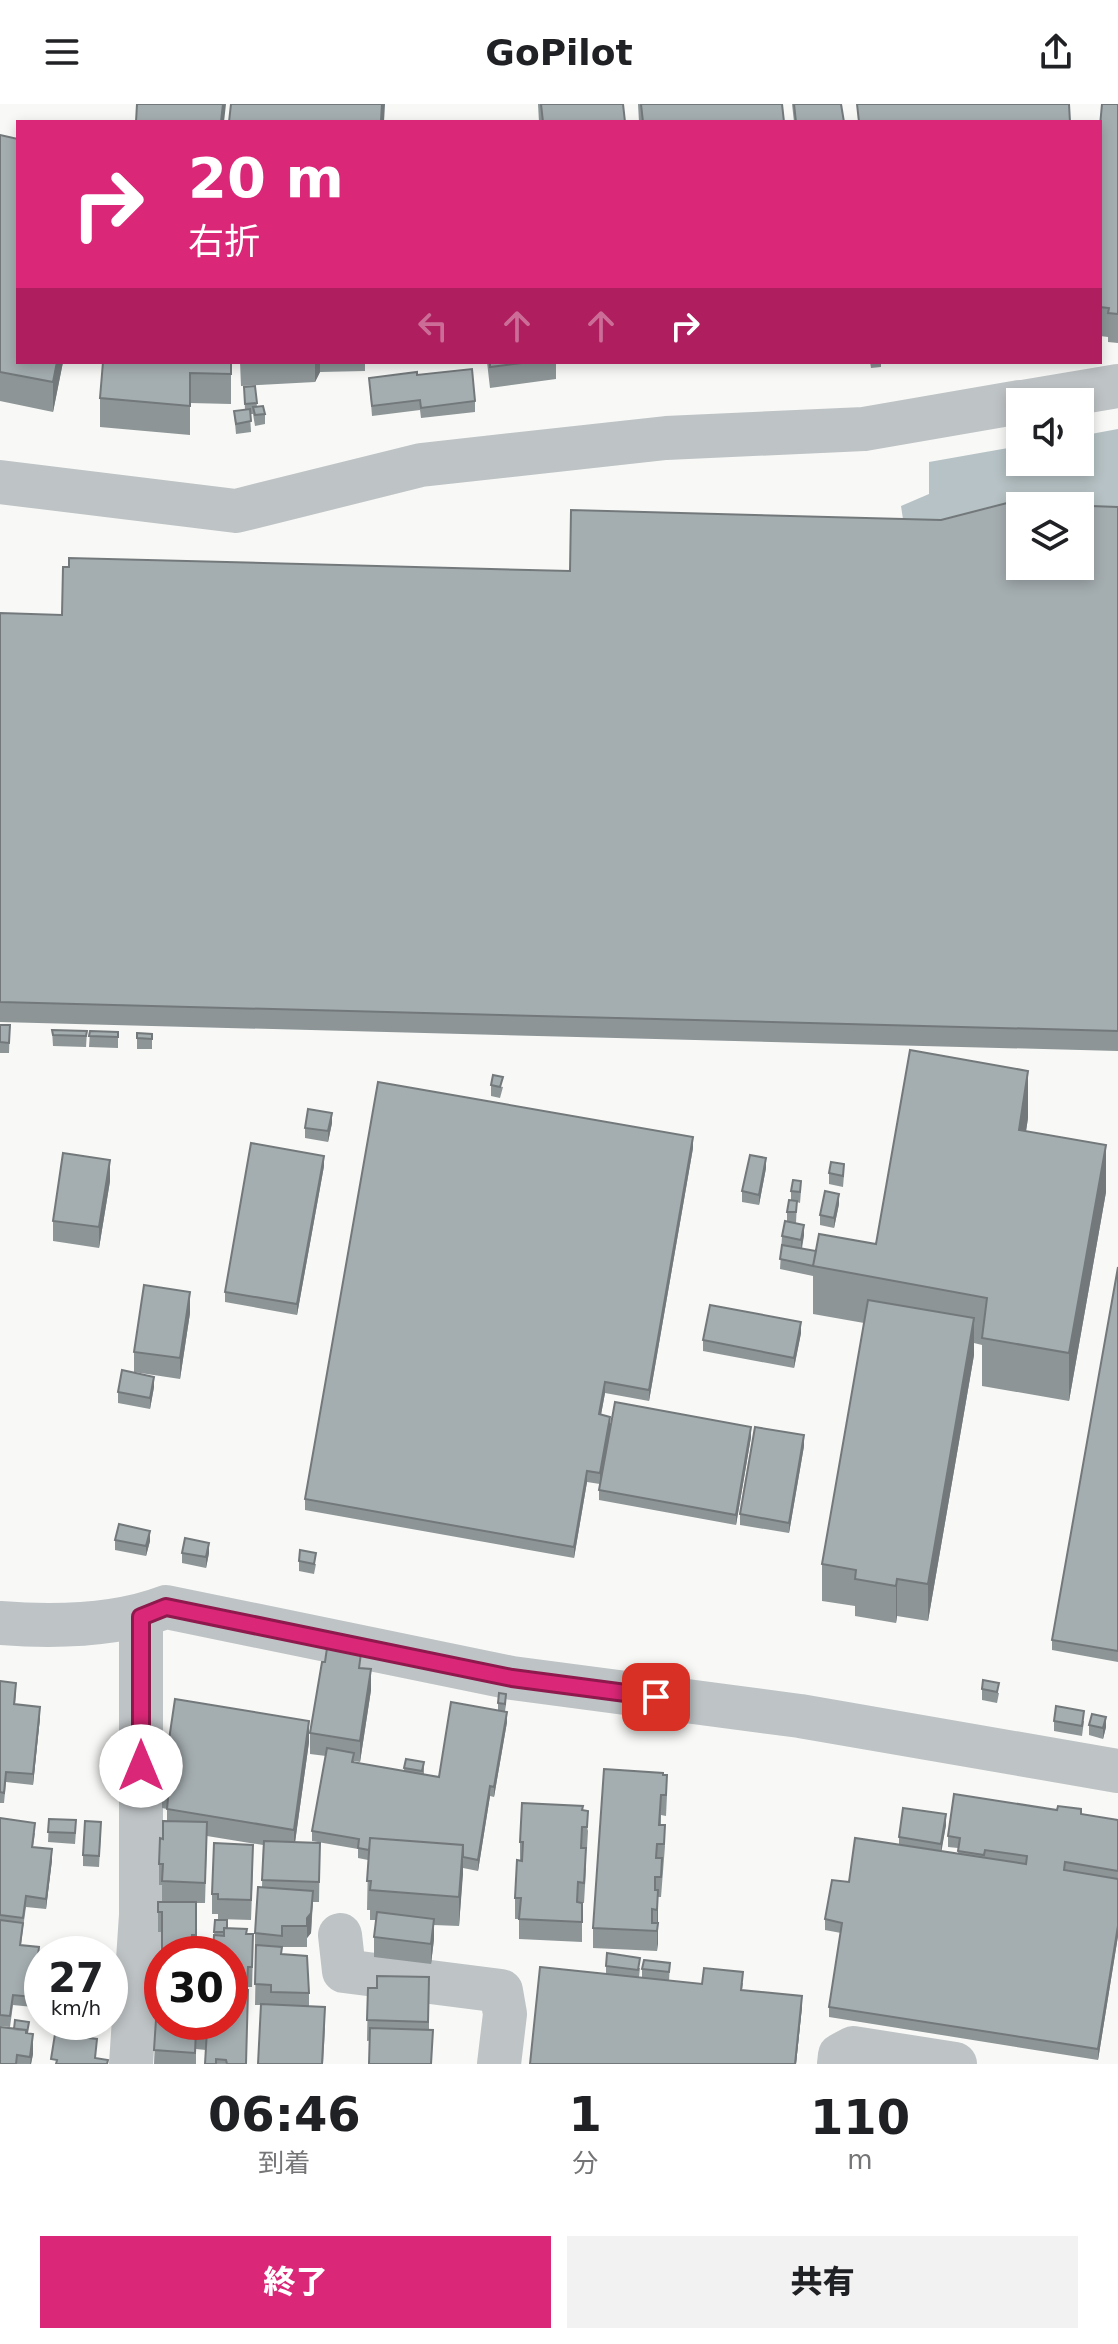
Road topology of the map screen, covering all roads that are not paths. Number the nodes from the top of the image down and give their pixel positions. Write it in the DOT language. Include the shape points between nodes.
graph roads {
  1 [pos="1118,386"];
  2 [pos="1094,390"];
  3 [pos="1006,405"];
  4 [pos="0,482"];
  5 [pos="141,1617"];
  6 [pos="0,1623"];
  7 [pos="1118,1771"];
  8 [pos="342,1969"];
  9 [pos="131,2064"];
  10 [pos="499,2064"];
  11 [pos="839,2064"];
  12 [pos="955,2064"];
  1 -- 2 [label="street"];
  3 -- 4 [label="street" via="864,429 666,438 421,465 236,511"];
  5 -- 6 [label="street" via="42,1627"];
  5 -- 7 [label="street" via="166,1607 512,1678 800,1716"];
  5 -- 9 [label="street" via="141,1915"];
  8 -- 10 [label="street" via="501,1991 505,2014"];
  11 -- 12 [label="street" via="840,2055 853,2048"];
}
